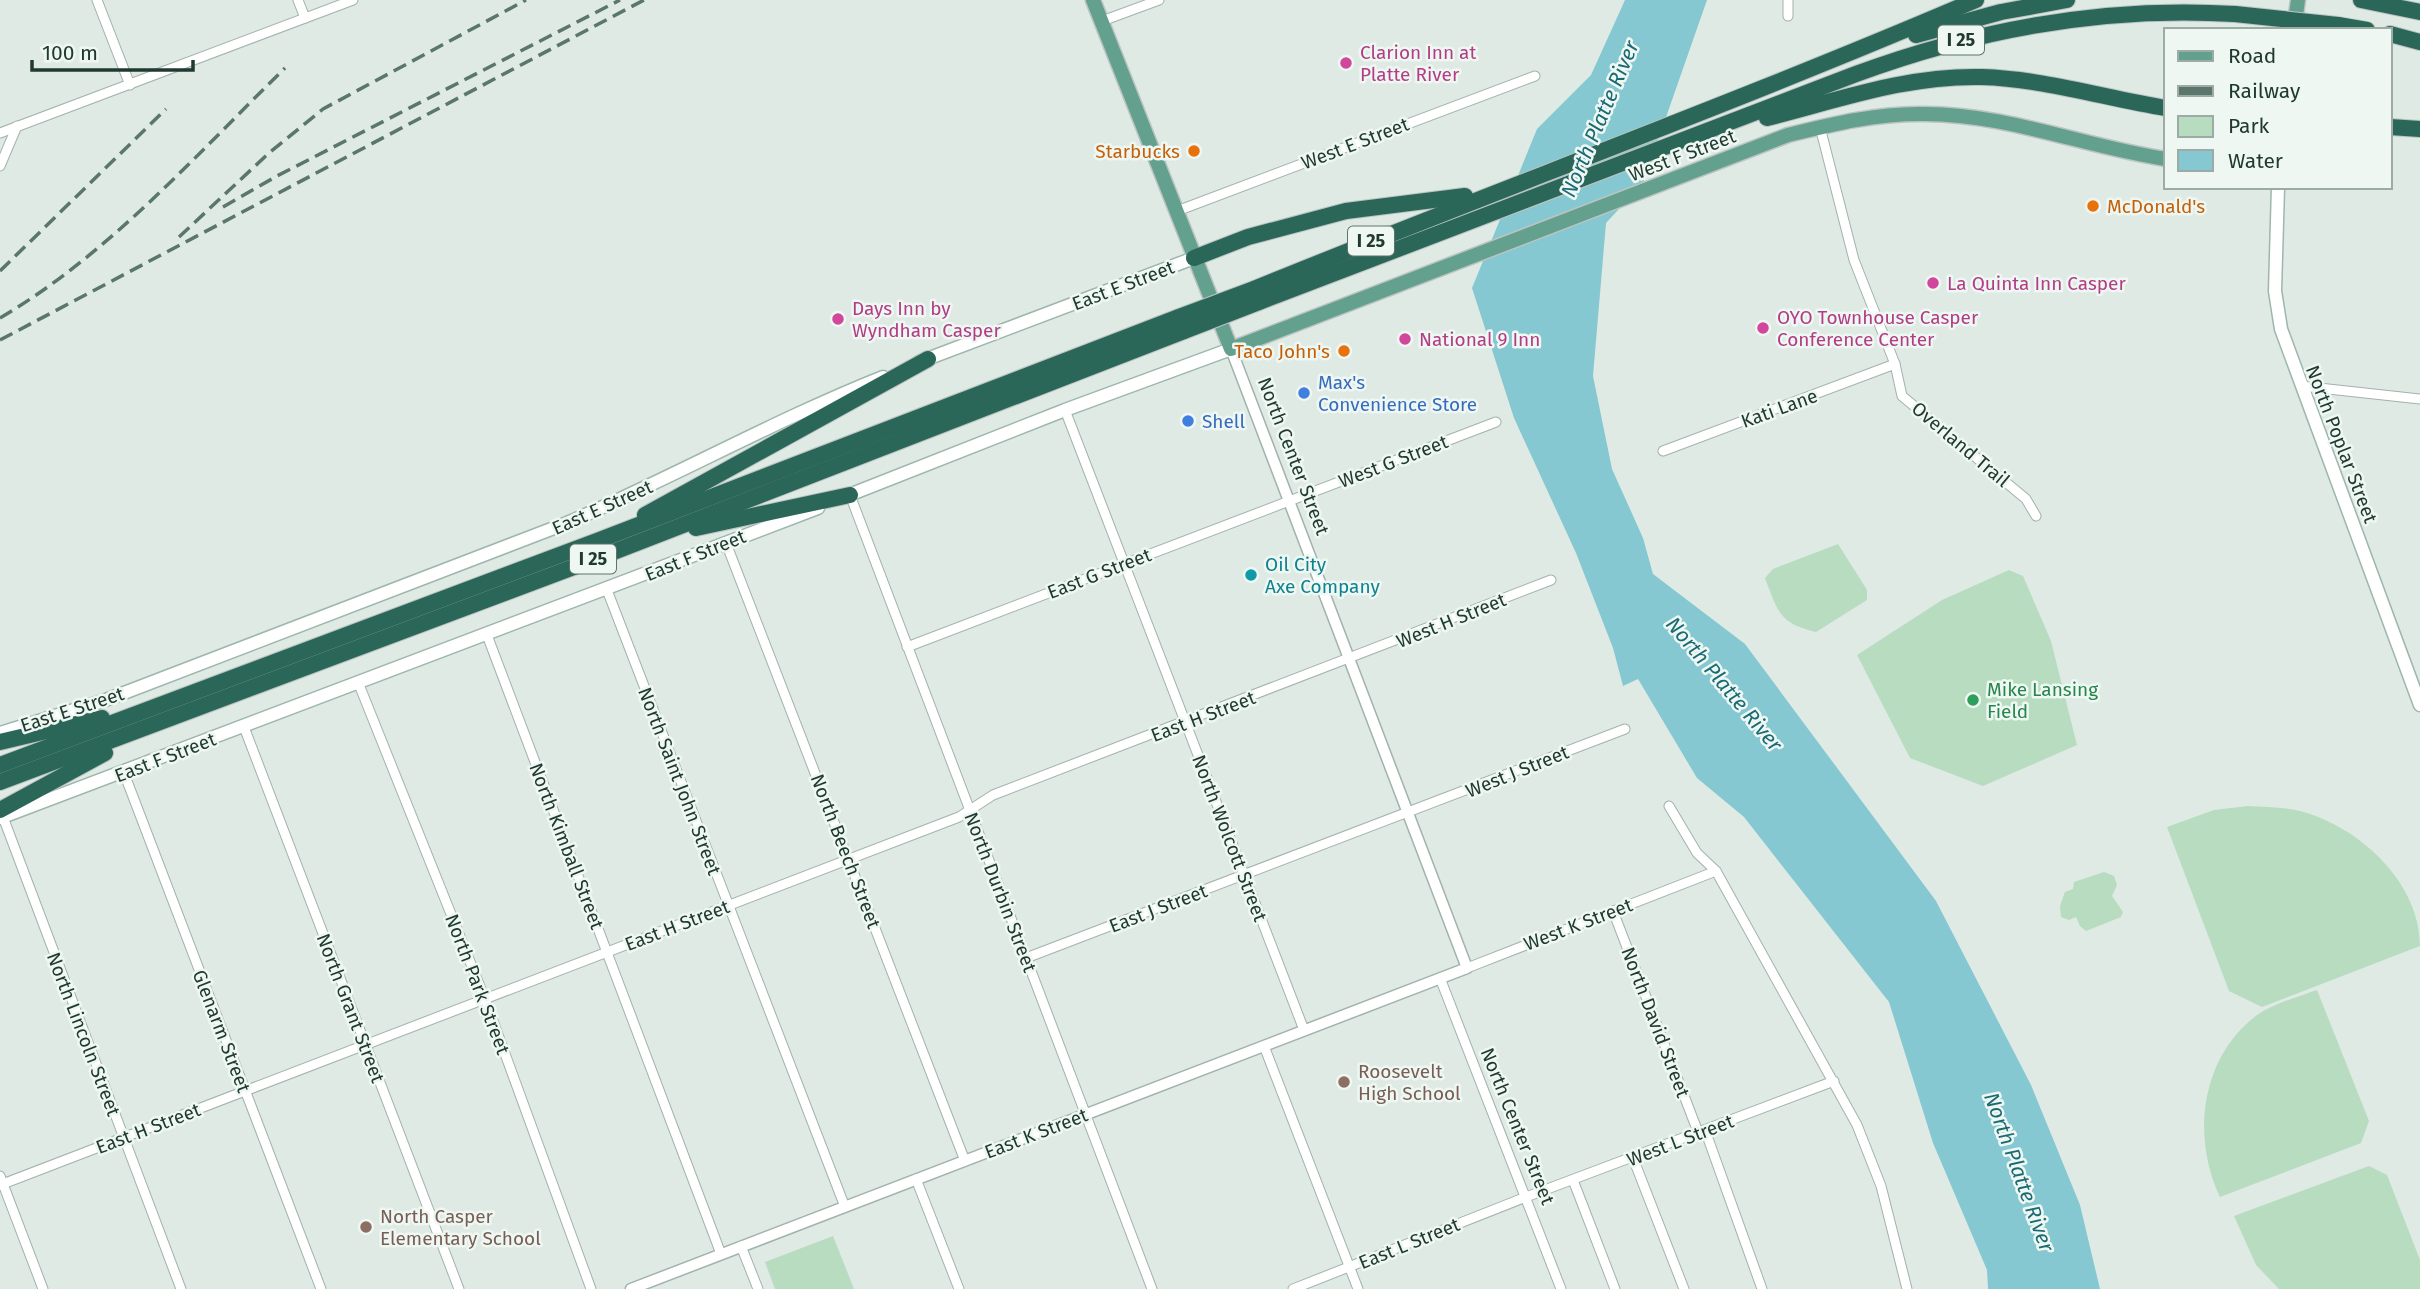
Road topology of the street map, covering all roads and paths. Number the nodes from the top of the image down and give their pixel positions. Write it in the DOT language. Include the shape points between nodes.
graph roads {
  1 [pos="97,0"];
  2 [pos="298,0"];
  3 [pos="353,0"];
  4 [pos="1093,0"];
  5 [pos="1158,0"];
  6 [pos="1788,0"];
  7 [pos="1976,0"];
  8 [pos="2067,0"];
  9 [pos="2298,0"];
  10 [pos="2361,0"];
  11 [pos="2420,12"];
  12 [pos="1788,16"];
  13 [pos="305,18"];
  14 [pos="1101,21"];
  15 [pos="2294,28"];
  16 [pos="2355,28"];
  17 [pos="2392,35"];
  18 [pos="2420,42"];
  19 [pos="1831,62"];
  20 [pos="1535,76"];
  21 [pos="130,85"];
  22 [pos="2164,108"];
  23 [pos="17,126"];
  24 [pos="1820,127"];
  25 [pos="2392,127"];
  26 [pos="2420,129"];
  27 [pos="0,132"];
  28 [pos="1700,135"];
  29 [pos="2164,159"];
  30 [pos="0,166"];
  31 [pos="2278,189"];
  32 [pos="1488,193"];
  33 [pos="1177,211"];
  34 [pos="1194,258"];
  35 [pos="1256,296"];
  36 [pos="1231,349"];
  37 [pos="928,359"];
  38 [pos="1895,365"];
  39 [pos="2301,386"];
  40 [pos="2420,399"];
  41 [pos="1065,410"];
  42 [pos="1496,422"];
  43 [pos="1663,451"];
  44 [pos="850,495"];
  45 [pos="1290,499"];
  46 [pos="2036,516"];
  47 [pos="726,542"];
  48 [pos="600,548"];
  49 [pos="1124,563"];
  50 [pos="1551,580"];
  51 [pos="607,590"];
  52 [pos="487,635"];
  53 [pos="907,647"];
  54 [pos="1351,660"];
  55 [pos="358,682"];
  56 [pos="215,694"];
  57 [pos="2420,705"];
  58 [pos="1186,723"];
  59 [pos="244,727"];
  60 [pos="1625,729"];
  61 [pos="0,733"];
  62 [pos="0,742"];
  63 [pos="0,765"];
  64 [pos="124,773"];
  65 [pos="0,782"];
  66 [pos="1669,806"];
  67 [pos="970,810"];
  68 [pos="1409,814"];
  69 [pos="1,815"];
  70 [pos="849,859"];
  71 [pos="1716,871"];
  72 [pos="1244,876"];
  73 [pos="728,906"];
  74 [pos="1613,911"];
  75 [pos="607,951"];
  76 [pos="1026,958"];
  77 [pos="1466,968"];
  78 [pos="1440,978"];
  79 [pos="485,999"];
  80 [pos="1304,1030"];
  81 [pos="365,1044"];
  82 [pos="1264,1046"];
  83 [pos="1834,1081"];
  84 [pos="244,1091"];
  85 [pos="1086,1114"];
  86 [pos="1701,1131"];
  87 [pos="123,1137"];
  88 [pos="1633,1158"];
  89 [pos="965,1160"];
  90 [pos="916,1179"];
  91 [pos="1573,1180"];
  92 [pos="1,1182"];
  93 [pos="1526,1197"];
  94 [pos="845,1207"];
  95 [pos="741,1247"];
  96 [pos="721,1254"];
  97 [pos="1350,1267"];
  98 [pos="43,1289"];
  99 [pos="181,1289"];
  100 [pos="321,1289"];
  101 [pos="459,1289"];
  102 [pos="591,1289"];
  103 [pos="631,1289"];
  104 [pos="758,1289"];
  105 [pos="959,1289"];
  106 [pos="1152,1289"];
  107 [pos="1293,1289"];
  108 [pos="1358,1289"];
  109 [pos="1562,1289"];
  110 [pos="1615,1289"];
  111 [pos="1684,1289"];
  112 [pos="1762,1289"];
  113 [pos="1907,1289"];
  1 -- 21 [label="street"];
  2 -- 13 [label="street"];
  3 -- 13 [label="street"];
  4 -- 14 [label="main road, North Center Street"];
  5 -- 14 [label="street"];
  6 -- 12 [label="street"];
  7 -- 19 [label="highway"];
  8 -- 19 [label="highway, I 25" via="1989,15"];
  9 -- 15 [label="main road"];
  10 -- 11 [label="highway"];
  13 -- 21 [label="street"];
  14 -- 33 [label="main road, North Center Street"];
  16 -- 28 [label="highway, I 25, bridge" via="2175,12 2117,15 1977,36 1902,57"];
  17 -- 18 [label="highway"];
  19 -- 32 [label="highway, I 25"];
  20 -- 33 [label="street, West E Street"];
  21 -- 23 [label="street"];
  22 -- 28 [label="highway" via="2025,80 1956,77 1876,88"];
  23 -- 27 [label="street"];
  23 -- 30 [label="street"];
  24 -- 29 [label="main road, West F Street" via="1887,115 1945,115 2027,127"];
  24 -- 36 [label="main road, West F Street" via="1788,135"];
  24 -- 38 [label="street, Overland Trail" via="1854,260"];
  25 -- 26 [label="highway"];
  28 -- 35 [label="highway, I 25"];
  31 -- 39 [label="main road, North Poplar Street" via="2275,291 2281,329"];
  32 -- 34 [label="highway" via="1346,211 1261,233"];
  32 -- 35 [label="highway, I 25"];
  33 -- 34 [label="main road, North Center Street"];
  34 -- 36 [label="main road, North Center Street"];
  34 -- 37 [label="main road, East E Street"];
  35 -- 48 [label="highway, I 25, bridge"];
  36 -- 41 [label="main road, East F Street"];
  36 -- 45 [label="street, North Center Street"];
  37 -- 48 [label="highway"];
  37 -- 61 [label="main road, East E Street" via="782,420 567,523 103,701"];
  38 -- 43 [label="street, Kati Lane"];
  38 -- 46 [label="street, Overland Trail" via="1902,396 2026,499"];
  39 -- 40 [label="street"];
  39 -- 57 [label="main road, North Poplar Street"];
  41 -- 44 [label="main road, East F Street"];
  41 -- 49 [label="street, North Wolcott Street"];
  42 -- 45 [label="street, West G Street"];
  44 -- 47 [label="main road, East F Street"];
  44 -- 48 [label="highway"];
  44 -- 53 [label="street, North Durbin Street"];
  45 -- 49 [label="street, East G Street"];
  45 -- 54 [label="street, North Center Street"];
  47 -- 51 [label="main road, East F Street"];
  47 -- 70 [label="street, North Beech Street"];
  48 -- 56 [label="highway, I 25"];
  49 -- 53 [label="street, East G Street"];
  49 -- 58 [label="street, North Wolcott Street"];
  50 -- 54 [label="street, West H Street"];
  51 -- 52 [label="main road, East F Street"];
  51 -- 73 [label="street, North Saint John Street"];
  52 -- 55 [label="main road, East F Street"];
  52 -- 75 [label="street, North Kimball Street"];
  53 -- 67 [label="street, North Durbin Street"];
  54 -- 58 [label="street, East H Street"];
  54 -- 68 [label="street, North Center Street"];
  55 -- 59 [label="main road, East F Street"];
  55 -- 79 [label="street, North Park Street"];
  56 -- 62 [label="highway"];
  56 -- 63 [label="highway, I 25"];
  56 -- 65 [label="highway, I 25"];
  56 -- 69 [label="highway" via="100,755"];
  58 -- 67 [label="street, East H Street" via="993,795"];
  58 -- 72 [label="street, North Wolcott Street"];
  59 -- 64 [label="main road, East F Street"];
  59 -- 81 [label="street, North Grant Street"];
  60 -- 68 [label="street, West J Street"];
  64 -- 69 [label="main road, East F Street"];
  64 -- 84 [label="street, Glenarm Street"];
  66 -- 71 [label="street" via="1697,853"];
  67 -- 70 [label="street, East H Street"];
  67 -- 76 [label="street, North Durbin Street"];
  68 -- 72 [label="street, East J Street"];
  68 -- 77 [label="street, North Center Street"];
  69 -- 87 [label="street, North Lincoln Street"];
  70 -- 73 [label="street, East H Street"];
  70 -- 89 [label="street, North Beech Street"];
  71 -- 74 [label="street, West K Street"];
  71 -- 83 [label="street"];
  72 -- 76 [label="street, East J Street"];
  72 -- 80 [label="street, North Wolcott Street"];
  73 -- 75 [label="street, East H Street"];
  73 -- 94 [label="street, North Saint John Street"];
  74 -- 77 [label="street, West K Street"];
  74 -- 86 [label="street, North David Street"];
  75 -- 79 [label="street, East H Street"];
  75 -- 96 [label="street, North Kimball Street"];
  76 -- 85 [label="street, North Durbin Street"];
  77 -- 78 [label="street, West K Street"];
  78 -- 80 [label="street, East K Street"];
  78 -- 93 [label="street, North Center Street"];
  79 -- 81 [label="street, East H Street"];
  79 -- 102 [label="street, North Park Street"];
  80 -- 82 [label="street, East K Street"];
  81 -- 84 [label="street, East H Street"];
  81 -- 101 [label="street, North Grant Street"];
  82 -- 85 [label="street, East K Street"];
  82 -- 97 [label="street"];
  83 -- 86 [label="street, West L Street"];
  83 -- 113 [label="street" via="1881,1186"];
  84 -- 87 [label="street, East H Street"];
  84 -- 100 [label="street, Glenarm Street"];
  85 -- 89 [label="street, East K Street"];
  85 -- 106 [label="street, North Durbin Street"];
  86 -- 88 [label="street, West L Street"];
  86 -- 112 [label="street, North David Street"];
  87 -- 92 [label="street, East H Street"];
  87 -- 99 [label="street, North Lincoln Street"];
  88 -- 91 [label="street, West L Street"];
  88 -- 111 [label="street"];
  89 -- 90 [label="street, East K Street"];
  90 -- 94 [label="street, East K Street"];
  90 -- 105 [label="street"];
  91 -- 93 [label="street, West L Street"];
  91 -- 110 [label="street"];
  92 -- 98 [label="street"];
  93 -- 97 [label="street, East L Street"];
  93 -- 109 [label="street, North Center Street"];
  94 -- 95 [label="street, East K Street"];
  95 -- 96 [label="street, East K Street"];
  95 -- 104 [label="street"];
  96 -- 103 [label="street, East K Street"];
  97 -- 107 [label="street, East L Street"];
  97 -- 108 [label="street"];
}
